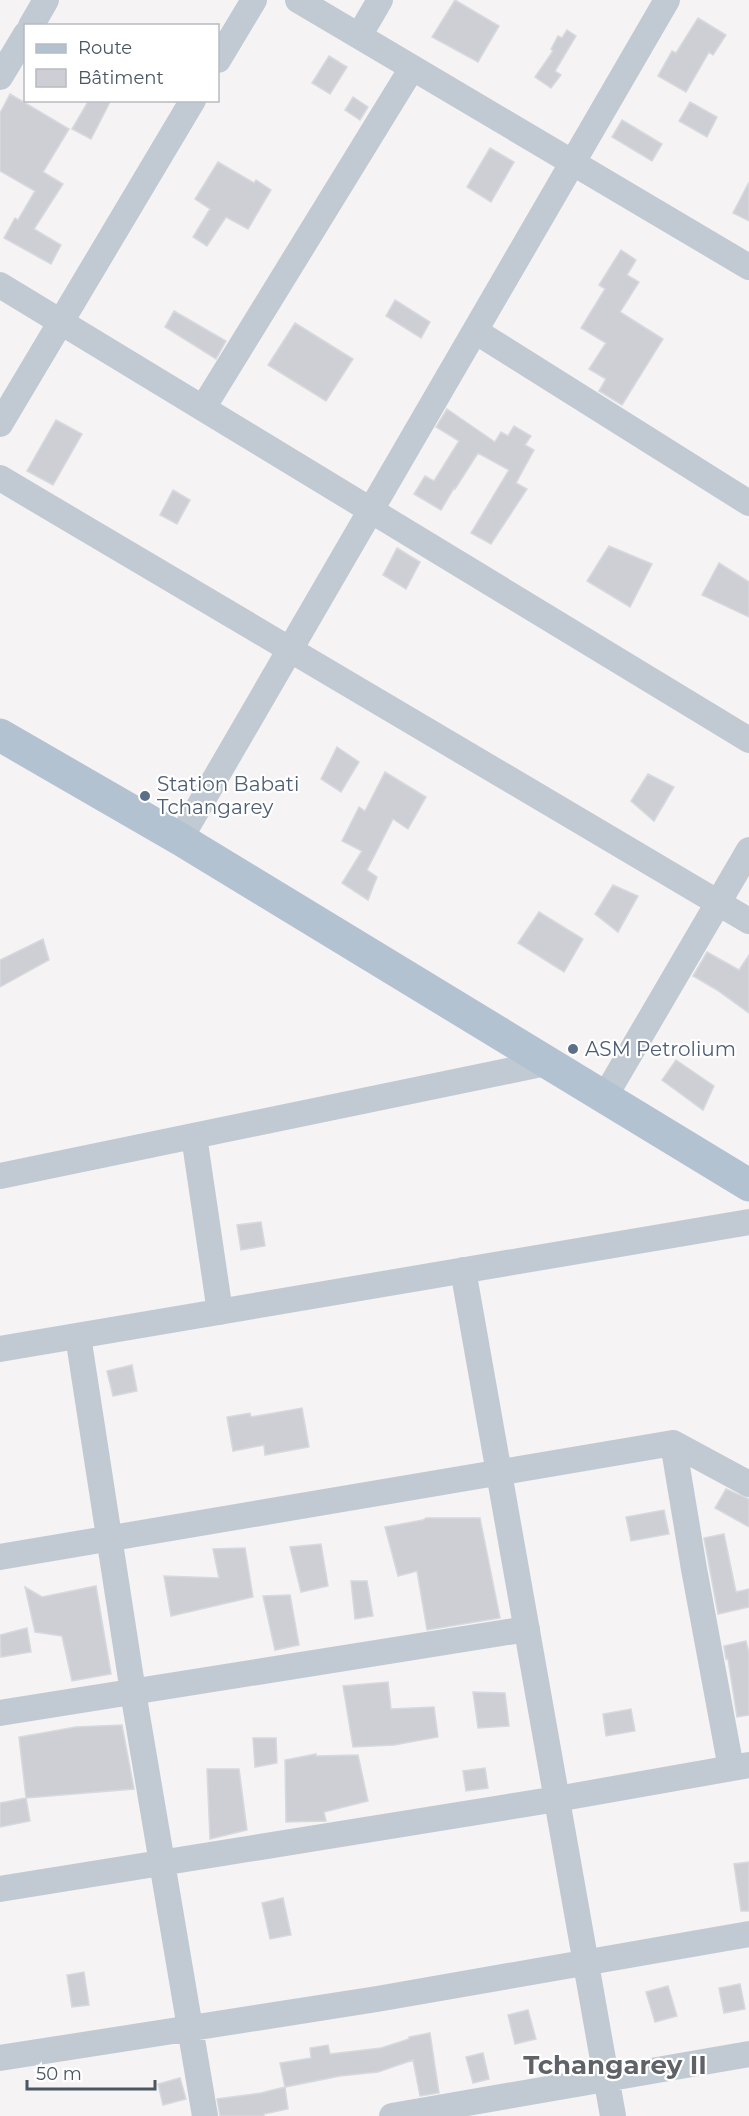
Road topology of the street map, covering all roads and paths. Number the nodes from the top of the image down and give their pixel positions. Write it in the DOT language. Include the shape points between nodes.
graph roads {
  1 [pos="46,0"];
  2 [pos="254,0"];
  3 [pos="298,0"];
  4 [pos="380,0"];
  5 [pos="667,0"];
  6 [pos="32,24"];
  7 [pos="359,36"];
  8 [pos="24,37"];
  9 [pos="219,58"];
  10 [pos="412,68"];
  11 [pos="0,77"];
  12 [pos="193,102"];
  13 [pos="573,163"];
  14 [pos="749,267"];
  15 [pos="0,285"];
  16 [pos="61,322"];
  17 [pos="475,331"];
  18 [pos="203,408"];
  19 [pos="0,424"];
  20 [pos="0,478"];
  21 [pos="749,503"];
  22 [pos="371,510"];
  23 [pos="290,650"];
  24 [pos="0,735"];
  25 [pos="749,740"];
  26 [pos="180,839"];
  27 [pos="749,850"];
  28 [pos="718,903"];
  29 [pos="749,921"];
  30 [pos="546,1063"];
  31 [pos="604,1098"];
  32 [pos="194,1136"];
  33 [pos="0,1176"];
  34 [pos="749,1185"];
  35 [pos="749,1222"];
  36 [pos="463,1270"];
  37 [pos="220,1312"];
  38 [pos="78,1336"];
  39 [pos="0,1349"];
  40 [pos="674,1443"];
  41 [pos="499,1473"];
  42 [pos="749,1484"];
  43 [pos="109,1538"];
  44 [pos="0,1557"];
  45 [pos="527,1629"];
  46 [pos="133,1692"];
  47 [pos="0,1713"];
  48 [pos="740,1766"];
  49 [pos="557,1799"];
  50 [pos="161,1864"];
  51 [pos="0,1889"];
  52 [pos="749,1934"];
  53 [pos="586,1961"];
  54 [pos="190,2027"];
  55 [pos="749,2054"];
  56 [pos="0,2058"];
  57 [pos="606,2078"];
  58 [pos="205,2116"];
  59 [pos="392,2116"];
  60 [pos="613,2116"];
  1 -- 6 [label="street"];
  2 -- 9 [label="street"];
  3 -- 7 [label="street"];
  4 -- 7 [label="street"];
  5 -- 13 [label="street"];
  7 -- 10 [label="street"];
  8 -- 11 [label="street"];
  10 -- 13 [label="street"];
  10 -- 18 [label="street"];
  12 -- 16 [label="street"];
  13 -- 14 [label="street"];
  13 -- 17 [label="street"];
  15 -- 16 [label="street"];
  16 -- 18 [label="street"];
  16 -- 19 [label="street"];
  17 -- 21 [label="street"];
  17 -- 22 [label="street"];
  18 -- 22 [label="street"];
  20 -- 23 [label="street"];
  22 -- 23 [label="street"];
  22 -- 25 [label="street"];
  23 -- 26 [label="street"];
  23 -- 28 [label="street"];
  24 -- 26 [label="main road"];
  26 -- 30 [label="main road"];
  27 -- 28 [label="street"];
  28 -- 29 [label="street"];
  28 -- 31 [label="street"];
  30 -- 31 [label="main road"];
  30 -- 32 [label="street"];
  31 -- 34 [label="main road"];
  32 -- 33 [label="street"];
  32 -- 37 [label="street"];
  35 -- 36 [label="street"];
  36 -- 37 [label="street"];
  36 -- 41 [label="street"];
  37 -- 38 [label="street"];
  38 -- 39 [label="street"];
  38 -- 43 [label="street"];
  40 -- 41 [label="street"];
  40 -- 42 [label="street"];
  40 -- 48 [label="street" via="694,1569"];
  41 -- 43 [label="street"];
  41 -- 45 [label="street"];
  43 -- 44 [label="street"];
  43 -- 46 [label="street"];
  45 -- 46 [label="street"];
  45 -- 49 [label="street"];
  46 -- 47 [label="street"];
  46 -- 50 [label="street"];
  48 -- 49 [label="street"];
  49 -- 50 [label="street"];
  49 -- 53 [label="street"];
  50 -- 51 [label="street"];
  50 -- 54 [label="street"];
  52 -- 53 [label="street"];
  53 -- 54 [label="street" via="377,1999"];
  53 -- 57 [label="street"];
  54 -- 56 [label="street"];
  54 -- 58 [label="street"];
  55 -- 57 [label="street"];
  57 -- 59 [label="street"];
  57 -- 60 [label="street"];
}
